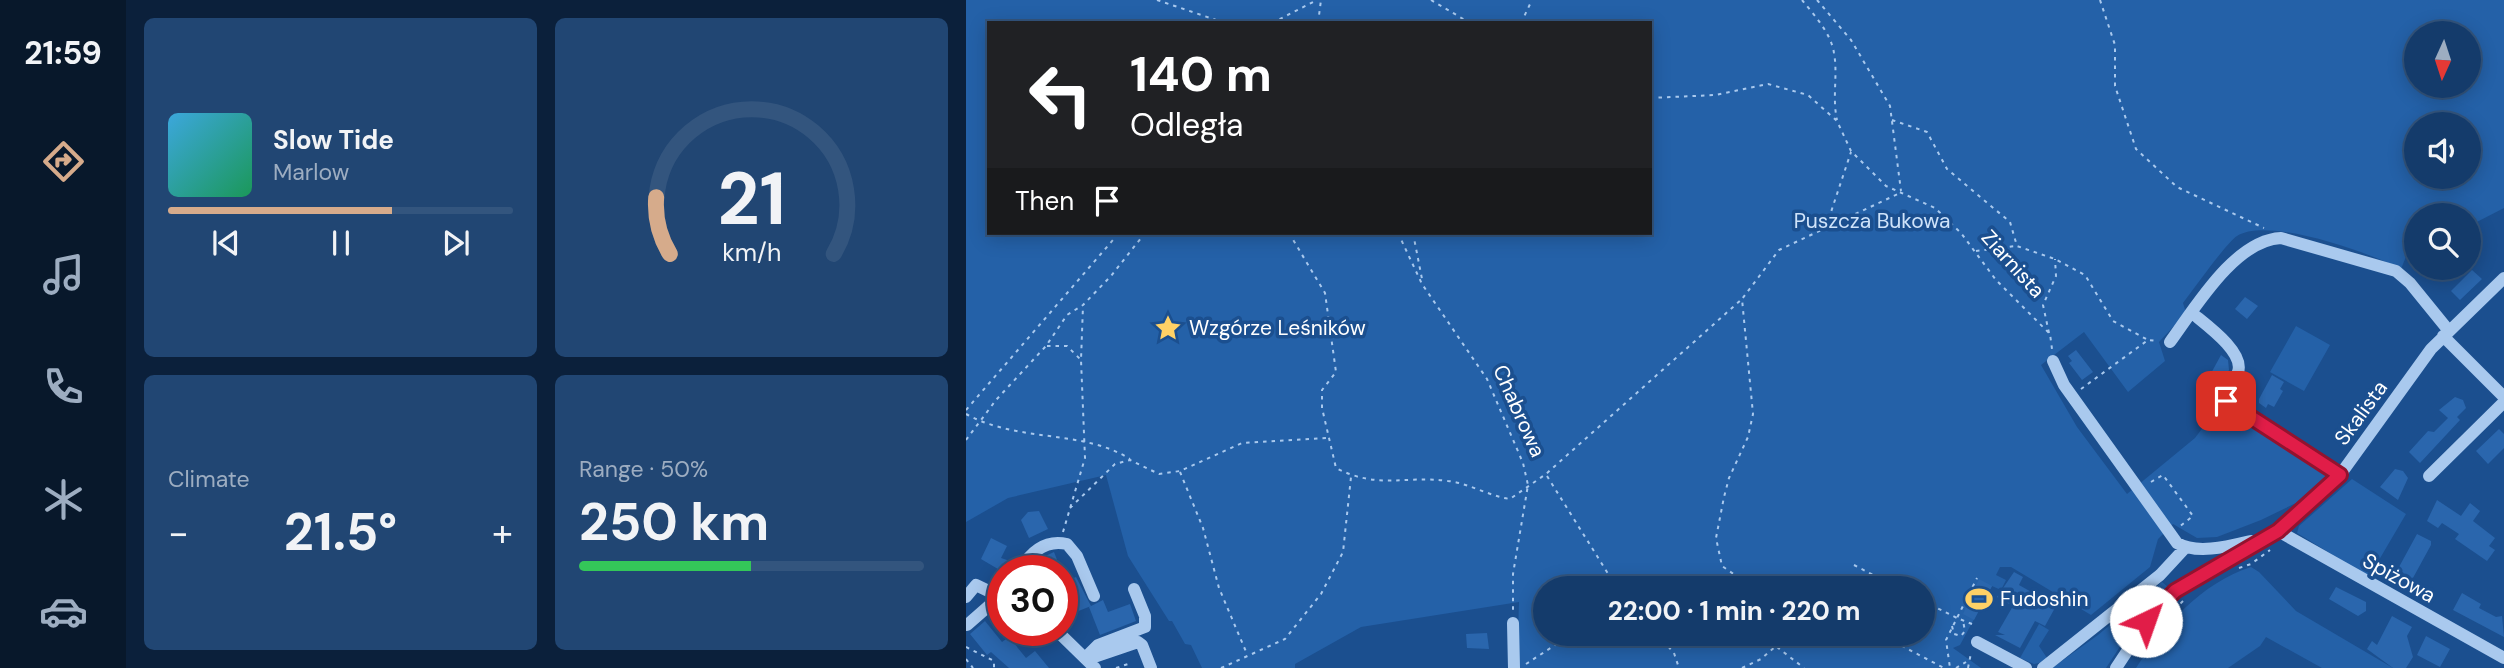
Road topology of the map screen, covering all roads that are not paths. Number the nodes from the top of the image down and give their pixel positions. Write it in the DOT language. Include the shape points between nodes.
graph roads {
  1 [pos="2504,278"];
  2 [pos="2192,313"];
  3 [pos="2446,333"];
  4 [pos="2170,342"];
  5 [pos="2053,361"];
  6 [pos="2504,397"];
  7 [pos="2504,402"];
  8 [pos="2340,475"];
  9 [pos="2429,476"];
  10 [pos="2282,533"];
  11 [pos="2185,548"];
  12 [pos="1033,555"];
  13 [pos="1075,555"];
  14 [pos="1078,561"];
  15 [pos="1135,589"];
  16 [pos="987,590"];
  17 [pos="1094,596"];
  18 [pos="966,597"];
  19 [pos="987,609"];
  20 [pos="1513,623"];
  21 [pos="967,625"];
  22 [pos="1977,642"];
  23 [pos="1073,646"];
  24 [pos="2504,658"];
  25 [pos="1090,662"];
  26 [pos="1514,667"];
  27 [pos="1151,668"];
  28 [pos="2026,668"];
  29 [pos="2043,668"];
  30 [pos="2116,668"];
  1 -- 3 [label="street, Skalista"];
  2 -- 3 [label="street" via="2240,256 2263,241 2281,238 2396,271"];
  2 -- 4 [label="street"];
  2 -- 8 [label="street" via="2225,342 2239,362 2226,401"];
  3 -- 6 [label="street"];
  3 -- 8 [label="street, Skalista"];
  5 -- 11 [label="street" via="2072,396 2170,534"];
  7 -- 9 [label="street"];
  8 -- 10 [label="street, Skalista"];
  10 -- 11 [label="street" via="2238,544"];
  10 -- 24 [label="street, Spiżowa"];
  10 -- 30 [label="street, Skalista" via="2175,591 2153,612"];
  11 -- 29 [label="street" via="2160,575"];
  12 -- 13 [label="street" via="1040,547 1060,542"];
  14 -- 17 [label="street"];
  15 -- 25 [label="street" via="1145,627 1098,645"];
  16 -- 18 [label="street" via="976,585"];
  19 -- 21 [label="street"];
  20 -- 26 [label="street"];
  22 -- 28 [label="street"];
  23 -- 25 [label="street"];
  25 -- 27 [label="street" via="1138,642"];
}
